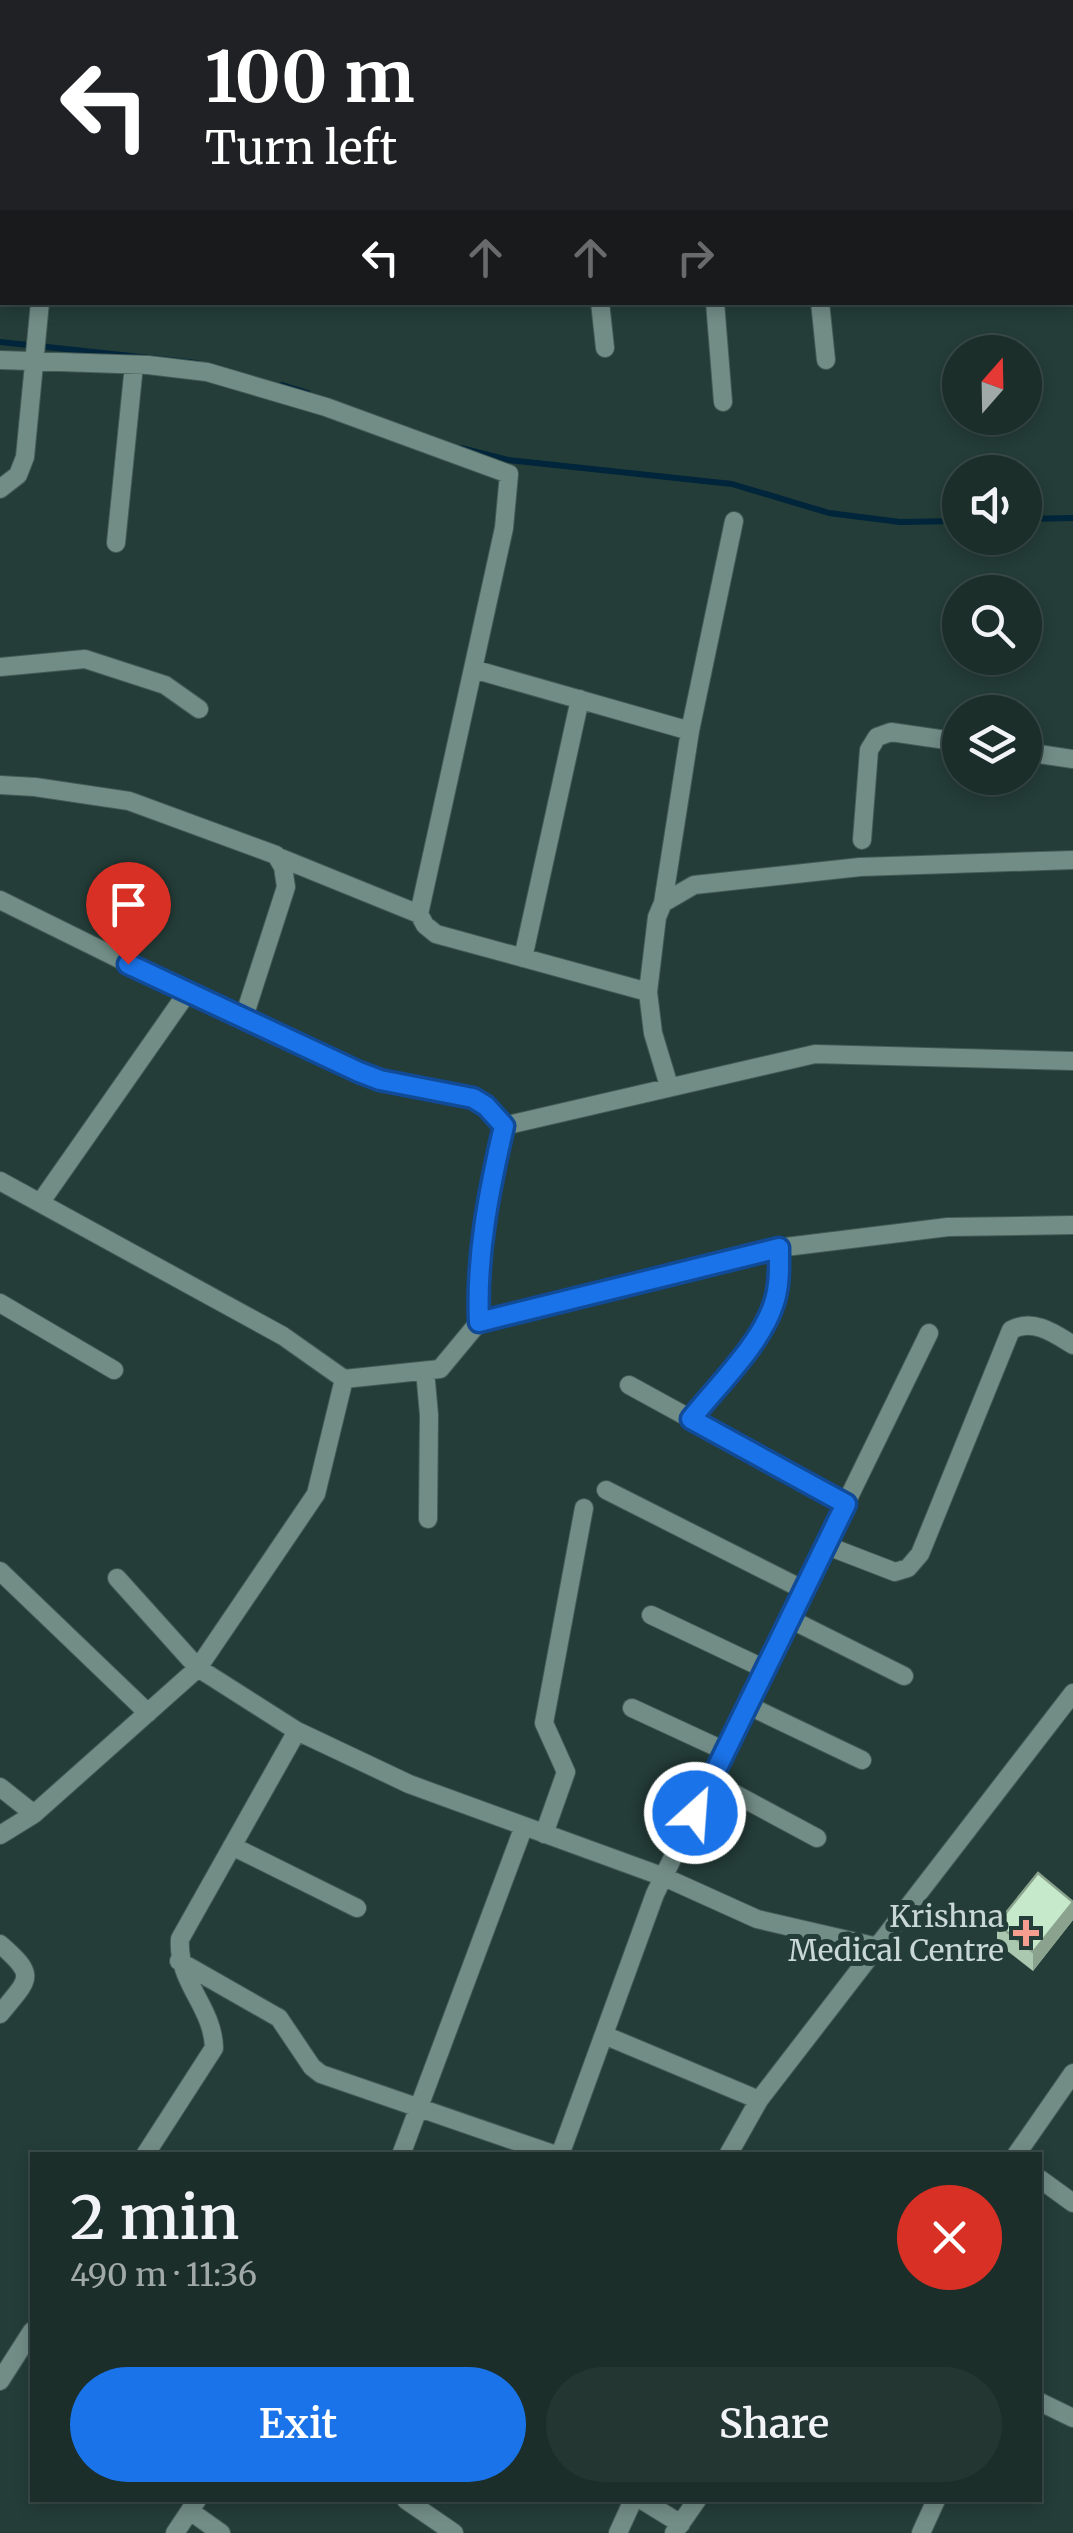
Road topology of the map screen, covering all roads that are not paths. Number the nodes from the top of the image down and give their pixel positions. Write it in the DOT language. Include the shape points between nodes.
graph roads {
  1 [pos="600,305"];
  2 [pos="715,305"];
  3 [pos="820,305"];
  4 [pos="39,312"];
  5 [pos="604,348"];
  6 [pos="33,359"];
  7 [pos="0,360"];
  8 [pos="826,360"];
  9 [pos="134,364"];
  10 [pos="723,402"];
  11 [pos="0,489"];
  12 [pos="734,521"];
  13 [pos="116,543"];
  14 [pos="0,667"];
  15 [pos="472,669"];
  16 [pos="580,700"];
  17 [pos="199,709"];
  18 [pos="690,731"];
  19 [pos="942,739"];
  20 [pos="1042,754"];
  21 [pos="1073,759"];
  22 [pos="0,785"];
  23 [pos="862,840"];
  24 [pos="276,856"];
  25 [pos="1073,860"];
  26 [pos="0,900"];
  27 [pos="663,902"];
  28 [pos="419,914"];
  29 [pos="523,958"];
  30 [pos="648,992"];
  31 [pos="187,993"];
  32 [pos="243,1020"];
  33 [pos="1073,1061"];
  34 [pos="669,1086"];
  35 [pos="504,1126"];
  36 [pos="0,1181"];
  37 [pos="40,1203"];
  38 [pos="1073,1225"];
  39 [pos="779,1248"];
  40 [pos="0,1303"];
  41 [pos="479,1322"];
  42 [pos="929,1333"];
  43 [pos="1073,1345"];
  44 [pos="114,1370"];
  45 [pos="425,1371"];
  46 [pos="344,1379"];
  47 [pos="629,1385"];
  48 [pos="691,1419"];
  49 [pos="606,1490"];
  50 [pos="846,1504"];
  51 [pos="584,1508"];
  52 [pos="428,1519"];
  53 [pos="825,1546"];
  54 [pos="0,1571"];
  55 [pos="117,1578"];
  56 [pos="804,1590"];
  57 [pos="650,1615"];
  58 [pos="790,1618"];
  59 [pos="198,1668"];
  60 [pos="765,1669"];
  61 [pos="904,1676"];
  62 [pos="1073,1693"];
  63 [pos="747,1705"];
  64 [pos="632,1708"];
  65 [pos="148,1713"];
  66 [pos="298,1731"];
  67 [pos="725,1751"];
  68 [pos="862,1760"];
  69 [pos="710,1781"];
  70 [pos="0,1787"];
  71 [pos="34,1814"];
  72 [pos="524,1826"];
  73 [pos="544,1834"];
  74 [pos="0,1835"];
  75 [pos="817,1838"];
  76 [pos="232,1846"];
  77 [pos="664,1877"];
  78 [pos="357,1908"];
  79 [pos="0,1944"];
  80 [pos="878,1947"];
  81 [pos="178,1961"];
  82 [pos="0,2014"];
  83 [pos="604,2036"];
  84 [pos="1073,2073"];
  85 [pos="759,2100"];
  86 [pos="418,2109"];
  87 [pos="147,2152"];
  88 [pos="402,2152"];
  89 [pos="549,2152"];
  90 [pos="559,2152"];
  91 [pos="730,2152"];
  92 [pos="1018,2152"];
  93 [pos="1042,2181"];
  94 [pos="1073,2203"];
  95 [pos="30,2334"];
  96 [pos="0,2380"];
  97 [pos="1042,2403"];
  98 [pos="1073,2418"];
  99 [pos="409,2502"];
  100 [pos="633,2502"];
  101 [pos="644,2502"];
  102 [pos="696,2502"];
  103 [pos="935,2502"];
  104 [pos="194,2505"];
  105 [pos="677,2528"];
  106 [pos="175,2533"];
  107 [pos="222,2533"];
  108 [pos="454,2533"];
  109 [pos="618,2533"];
  110 [pos="921,2533"];
  1 -- 5 [label="street"];
  2 -- 10 [label="street"];
  3 -- 8 [label="street"];
  4 -- 6 [label="street"];
  6 -- 7 [label="street"];
  6 -- 9 [label="street"];
  6 -- 11 [label="street" via="25,457 18,475"];
  9 -- 13 [label="street"];
  9 -- 15 [label="street" via="225,377 508,474 504,528"];
  12 -- 18 [label="street"];
  14 -- 17 [label="street" via="86,659 164,685"];
  15 -- 16 [label="street"];
  15 -- 28 [label="street"];
  16 -- 18 [label="street"];
  16 -- 29 [label="street"];
  18 -- 27 [label="street"];
  19 -- 23 [label="street" via="891,732 877,737 869,750"];
  20 -- 21 [label="street"];
  22 -- 24 [label="street" via="129,802"];
  24 -- 28 [label="street"];
  24 -- 32 [label="street" via="286,887"];
  25 -- 27 [label="street" via="860,867 694,885"];
  26 -- 31 [label="street"];
  27 -- 30 [label="street"];
  28 -- 29 [label="street" via="436,934"];
  29 -- 30 [label="street"];
  30 -- 34 [label="street"];
  31 -- 32 [label="street"];
  31 -- 37 [label="street"];
  32 -- 35 [label="street" via="380,1080 480,1101"];
  33 -- 34 [label="street" via="815,1054"];
  34 -- 35 [label="street"];
  35 -- 41 [label="street" via="477,1283"];
  36 -- 37 [label="street"];
  37 -- 46 [label="street" via="283,1336"];
  38 -- 39 [label="street" via="948,1228"];
  39 -- 41 [label="street"];
  39 -- 48 [label="street" via="774,1305"];
  40 -- 44 [label="street"];
  41 -- 45 [label="street" via="440,1369"];
  42 -- 50 [label="street"];
  43 -- 53 [label="street" via="1030,1324 1011,1330 920,1554 908,1568 896,1572"];
  45 -- 46 [label="street"];
  45 -- 52 [label="street"];
  46 -- 59 [label="street" via="316,1494"];
  47 -- 48 [label="street"];
  48 -- 50 [label="street"];
  49 -- 56 [label="street"];
  50 -- 53 [label="street"];
  51 -- 73 [label="street" via="544,1723 566,1772"];
  53 -- 56 [label="street"];
  54 -- 65 [label="street"];
  55 -- 59 [label="street"];
  56 -- 58 [label="street"];
  57 -- 60 [label="street"];
  58 -- 60 [label="street"];
  58 -- 61 [label="street"];
  59 -- 65 [label="street"];
  59 -- 66 [label="street"];
  60 -- 63 [label="street"];
  62 -- 80 [label="street"];
  63 -- 67 [label="street"];
  63 -- 68 [label="street"];
  64 -- 67 [label="street"];
  65 -- 71 [label="street"];
  66 -- 72 [label="street" via="409,1784"];
  66 -- 76 [label="street"];
  67 -- 69 [label="street"];
  69 -- 75 [label="street"];
  69 -- 77 [label="street"];
  70 -- 71 [label="street"];
  71 -- 74 [label="street"];
  72 -- 73 [label="street"];
  72 -- 86 [label="street"];
  73 -- 77 [label="street"];
  76 -- 78 [label="street"];
  76 -- 81 [label="street" via="180,1939"];
  77 -- 80 [label="street" via="757,1919"];
  77 -- 83 [label="street"];
  79 -- 82 [label="street" via="27,1973"];
  80 -- 85 [label="street"];
  81 -- 86 [label="street" via="279,2018 321,2074"];
  81 -- 87 [label="street" via="214,2030 214,2048"];
  83 -- 85 [label="street"];
  83 -- 90 [label="street"];
  84 -- 92 [label="street"];
  85 -- 91 [label="street"];
  86 -- 88 [label="street"];
  86 -- 89 [label="street"];
  93 -- 94 [label="street"];
  95 -- 96 [label="street"];
  97 -- 98 [label="street"];
  99 -- 108 [label="street"];
  100 -- 109 [label="street"];
  101 -- 105 [label="street"];
  102 -- 105 [label="street"];
  103 -- 110 [label="street"];
  104 -- 106 [label="street"];
  104 -- 107 [label="street"];
}
